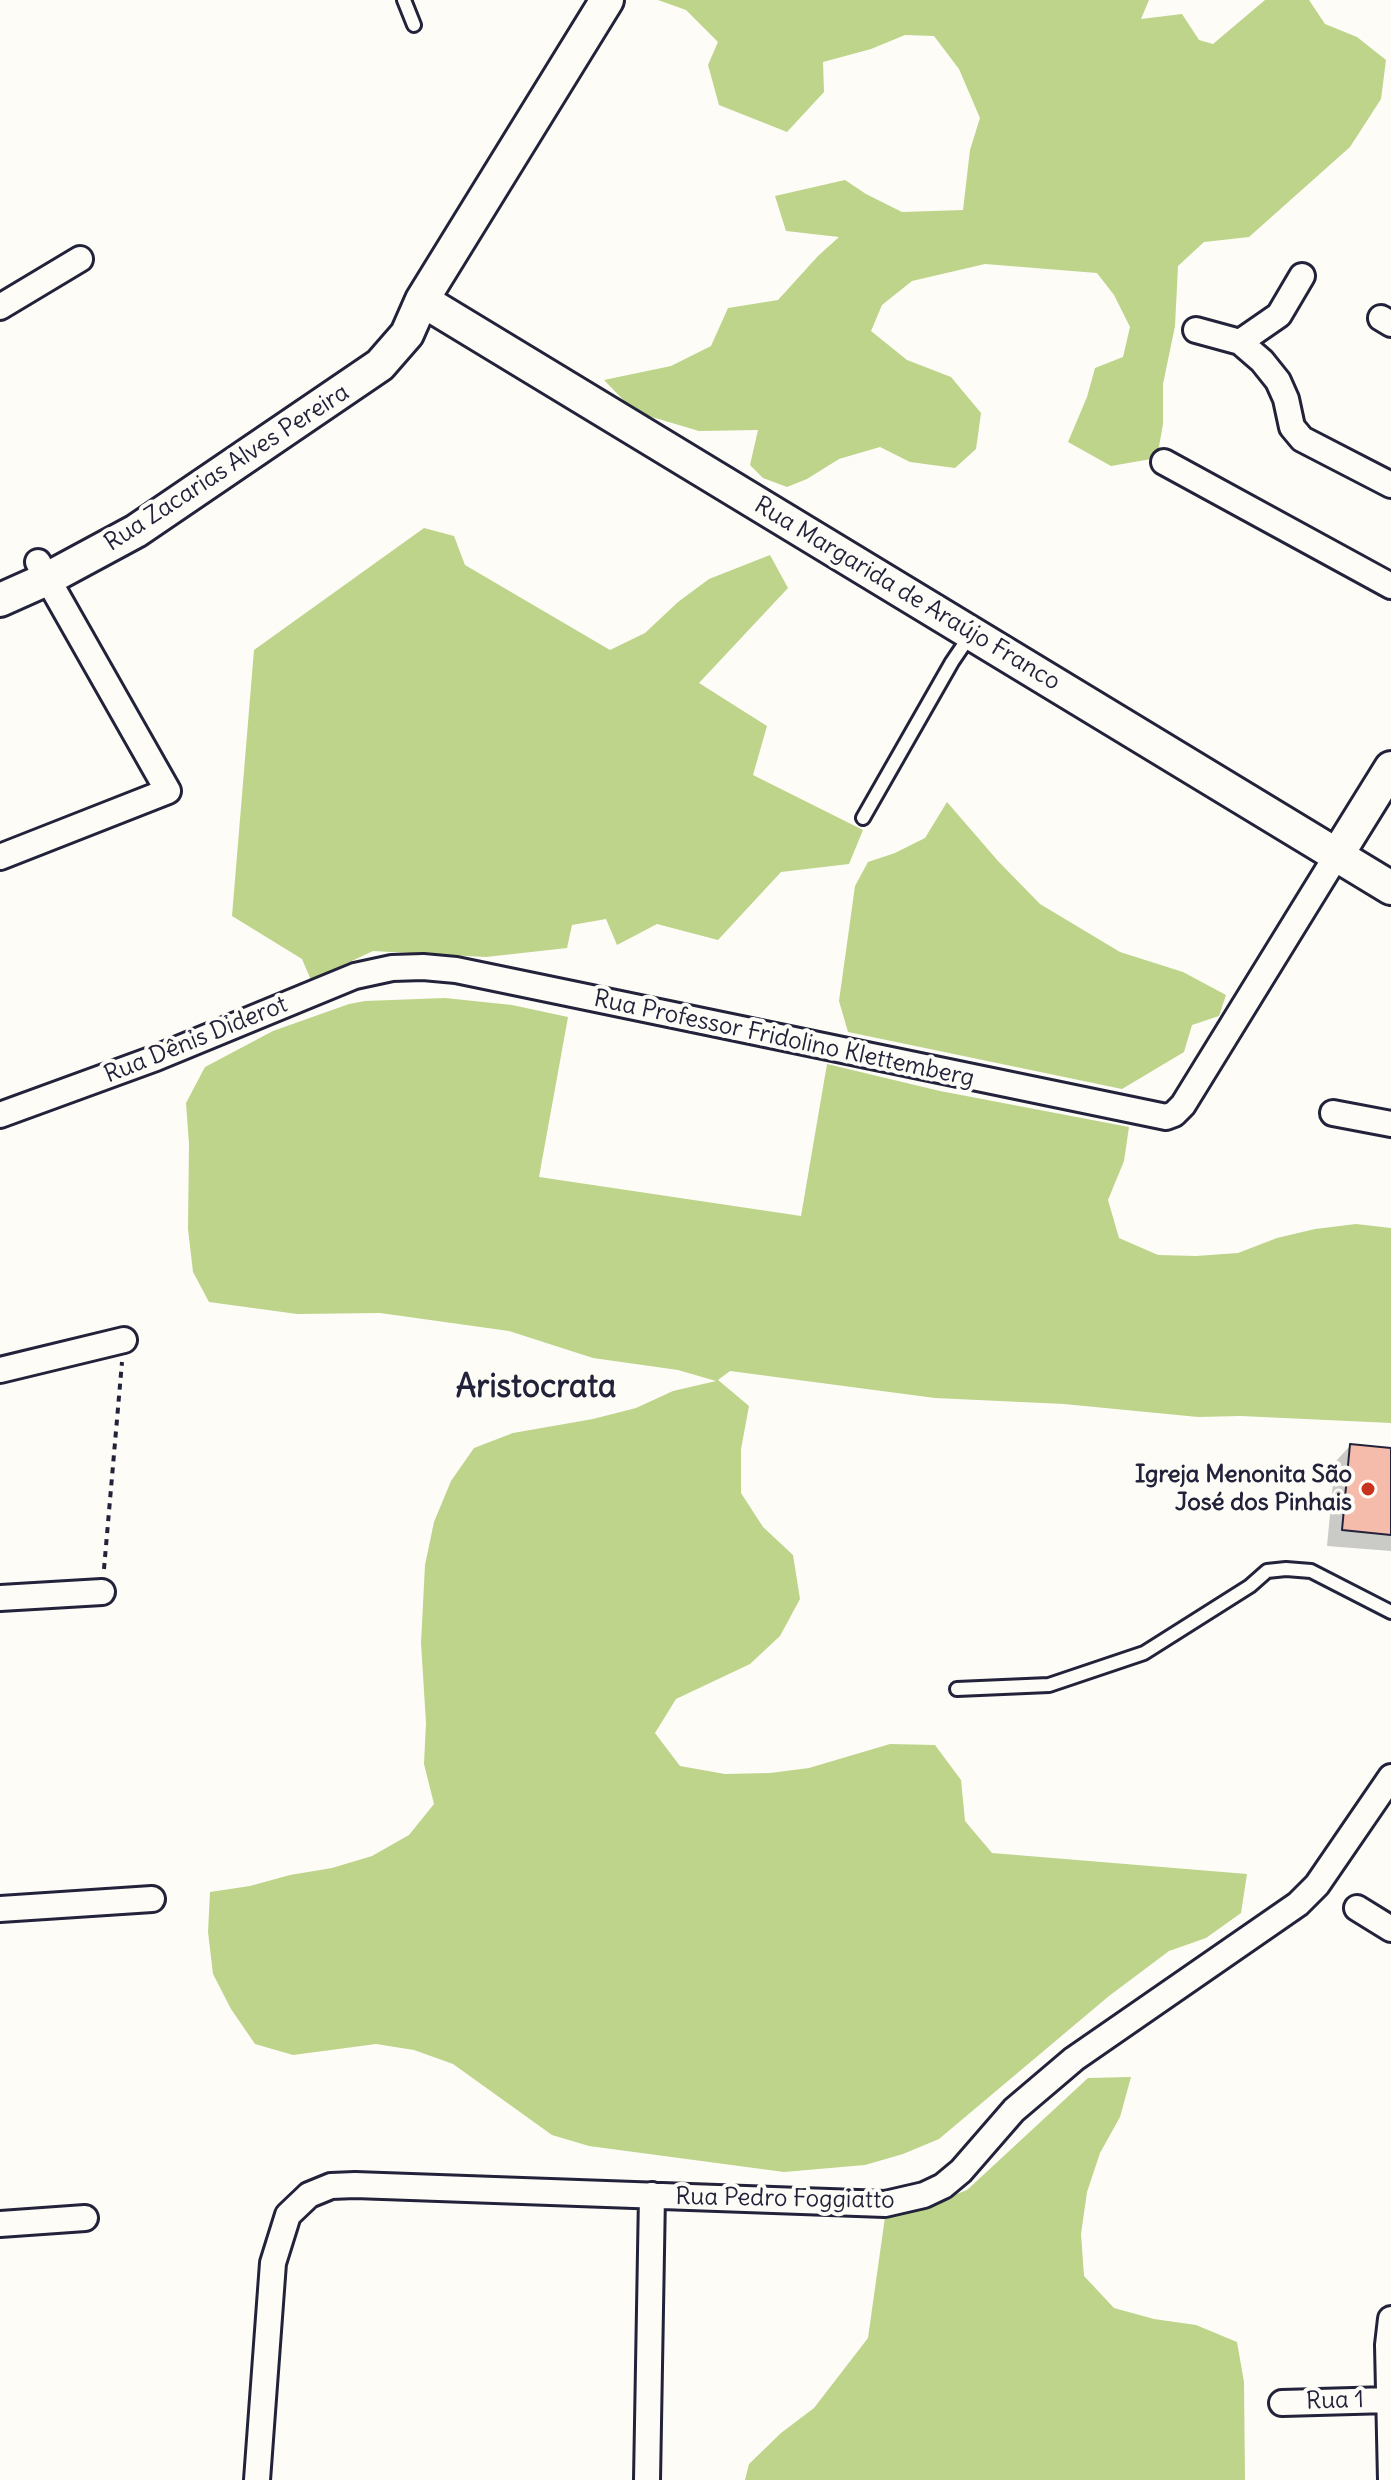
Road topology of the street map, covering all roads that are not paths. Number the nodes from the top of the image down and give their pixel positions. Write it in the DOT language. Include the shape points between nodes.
graph roads {
  1 [pos="404,0"];
  2 [pos="607,0"];
  3 [pos="414,25"];
  4 [pos="80,259"];
  5 [pos="1302,276"];
  6 [pos="422,300"];
  7 [pos="0,307"];
  8 [pos="1196,330"];
  9 [pos="1240,342"];
  10 [pos="1164,462"];
  11 [pos="1391,485"];
  12 [pos="43,571"];
  13 [pos="0,580"];
  14 [pos="1391,586"];
  15 [pos="0,600"];
  16 [pos="971,634"];
  17 [pos="1391,768"];
  18 [pos="863,818"];
  19 [pos="1337,855"];
  20 [pos="0,857"];
  21 [pos="1391,888"];
  22 [pos="392,968"];
  23 [pos="1333,1113"];
  24 [pos="0,1115"];
  25 [pos="1391,1124"];
  26 [pos="124,1340"];
  27 [pos="0,1370"];
  28 [pos="102,1592"];
  29 [pos="0,1598"];
  30 [pos="1391,1612"];
  31 [pos="957,1689"];
  32 [pos="1391,1777"];
  33 [pos="152,1899"];
  34 [pos="1357,1908"];
  35 [pos="0,1909"];
  36 [pos="1391,1929"];
  37 [pos="652,2195"];
  38 [pos="85,2218"];
  39 [pos="0,2224"];
  40 [pos="1391,2319"];
  41 [pos="1389,2400"];
  42 [pos="1282,2403"];
  43 [pos="257,2480"];
  44 [pos="647,2480"];
  45 [pos="1391,2480"];
  1 -- 3 [label="lane"];
  2 -- 6 [label="main road, Rua Zacarias Alves Pereira"];
  4 -- 7 [label="street"];
  5 -- 9 [label="street" via="1279,315"];
  6 -- 12 [label="main road, Rua Zacarias Alves Pereira" via="316,387"];
  6 -- 16 [label="main road, Rua Margarida de Araújo Franco"];
  8 -- 9 [label="street"];
  9 -- 11 [label="street" via="1278,381 1292,427 1302,439"];
  10 -- 14 [label="street"];
  12 -- 13 [label="main road, Rua Zacarias Alves Pereira"];
  12 -- 15 [label="main road, Rua Zacarias Alves Pereira"];
  12 -- 20 [label="street" via="168,791"];
  16 -- 18 [label="lane"];
  16 -- 19 [label="main road, Rua Margarida de Araújo Franco"];
  17 -- 19 [label="main road"];
  19 -- 21 [label="main road, Rua Margarida de Araújo Franco"];
  19 -- 22 [label="street, Rua Professor Fridolino Klettemberg" via="1183,1105 1166,1117 456,970"];
  22 -- 24 [label="street, Rua Dênis Diderot" via="355,976"];
  23 -- 25 [label="street"];
  26 -- 27 [label="street"];
  28 -- 29 [label="street"];
  30 -- 31 [label="lane" via="1311,1571 1267,1571 1144,1653 1049,1685"];
  32 -- 37 [label="street, Rua Pedro Foggiatto" via="1317,1885 1298,1904 1074,2059 1014,2110 943,2186 885,2204"];
  33 -- 35 [label="street"];
  34 -- 36 [label="street"];
  37 -- 43 [label="street, Rua Pedro Foggiatto" via="355,2185 331,2186 309,2195 288,2215 273,2263"];
  37 -- 44 [label="street"];
  38 -- 39 [label="street"];
  40 -- 41 [label="street"];
  41 -- 42 [label="street, Rua 1"];
  41 -- 45 [label="street"];
}
